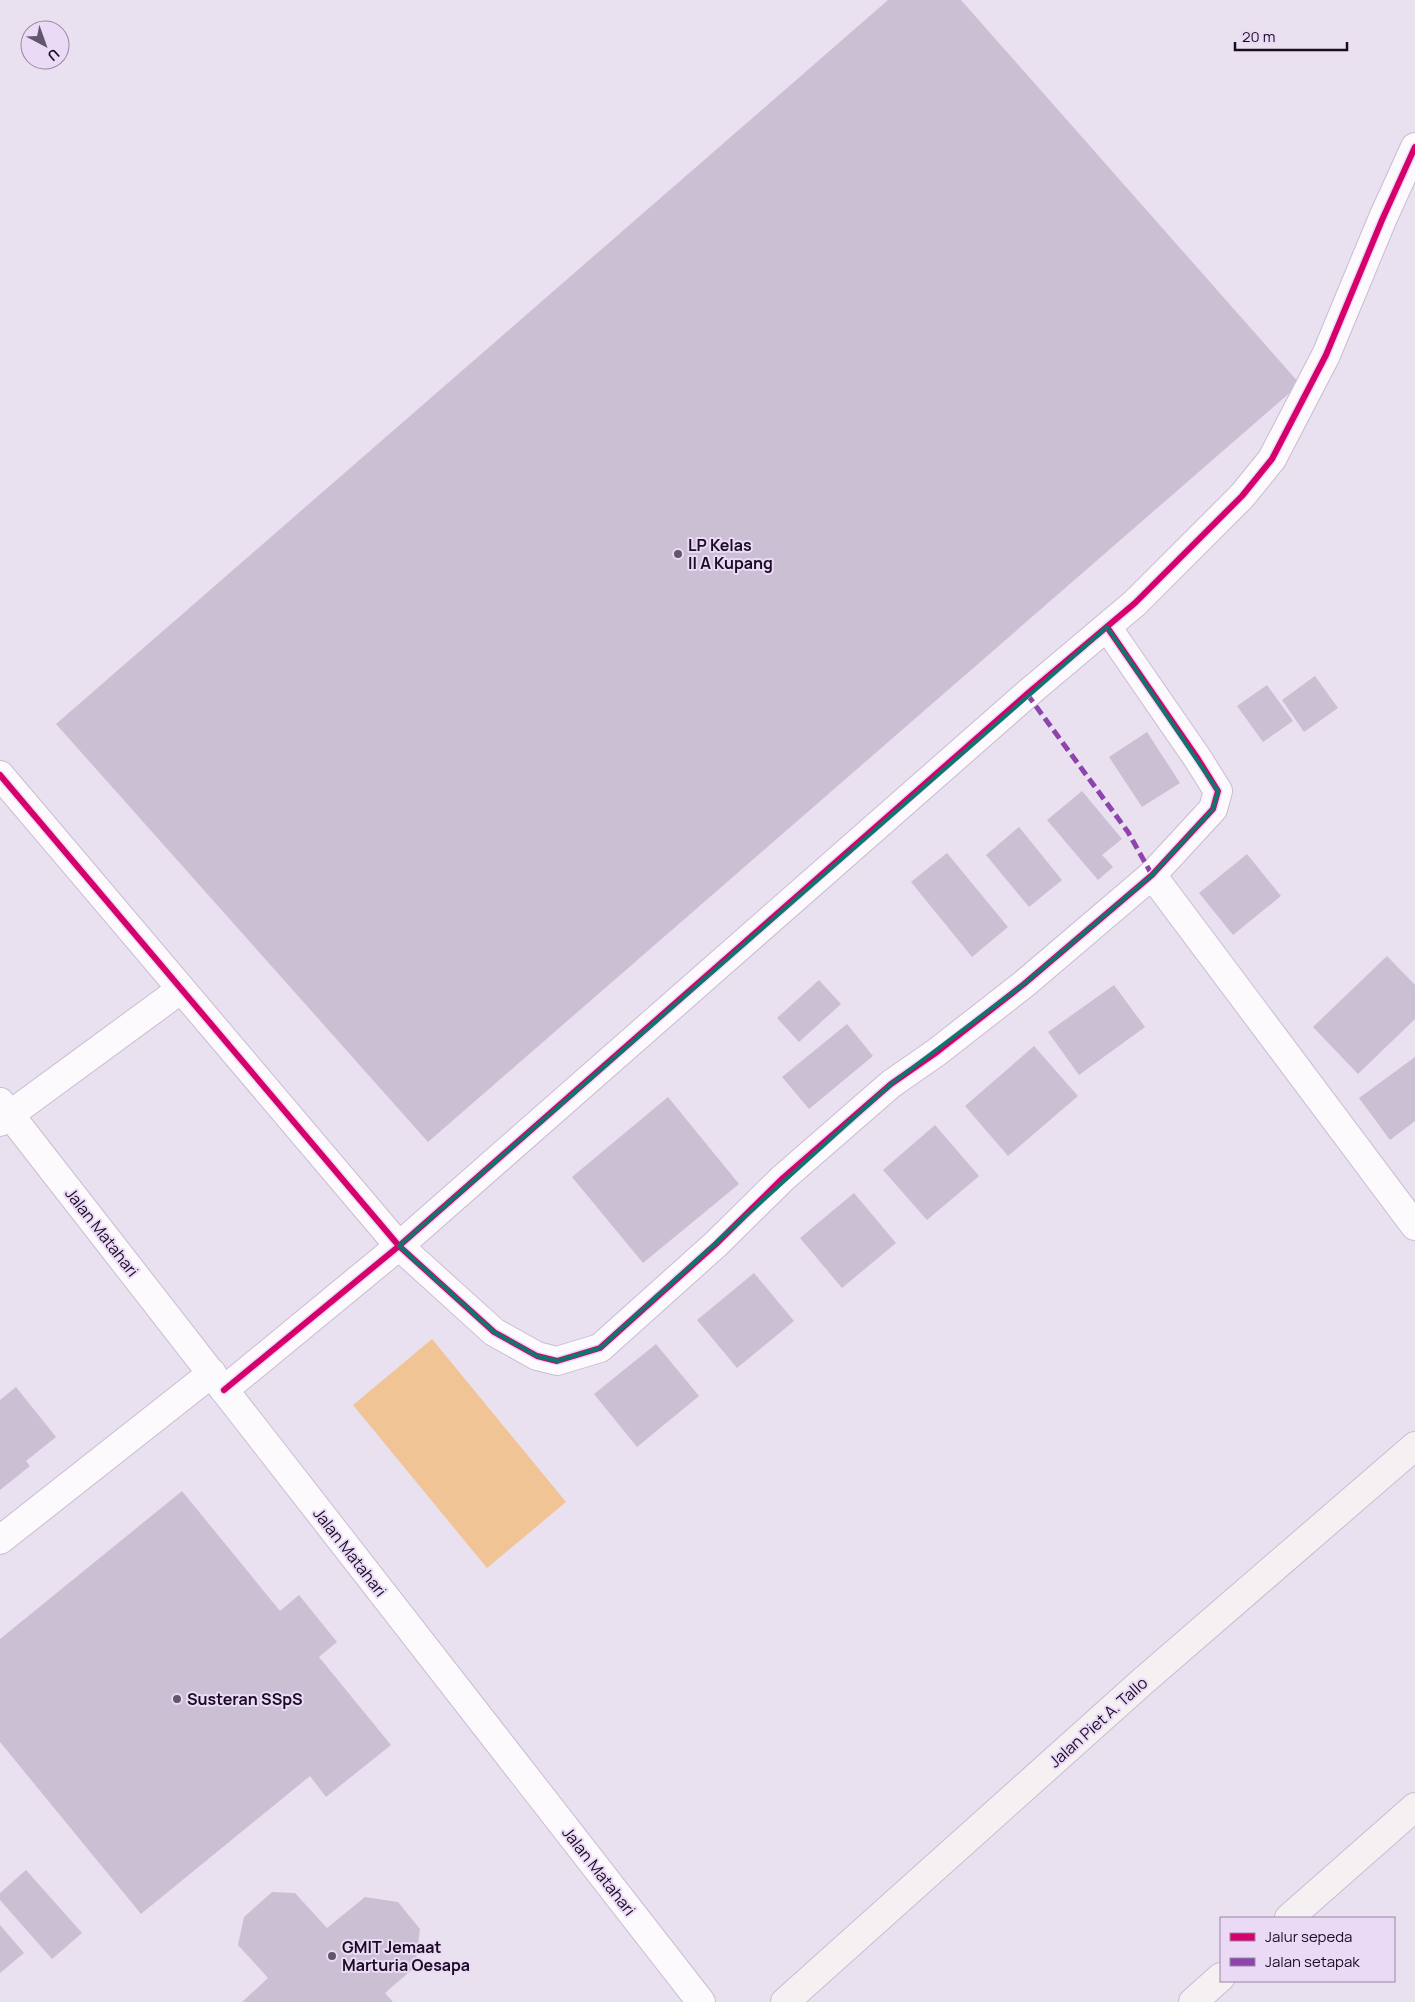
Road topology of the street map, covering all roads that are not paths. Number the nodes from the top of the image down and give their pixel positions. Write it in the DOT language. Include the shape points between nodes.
graph roads {
  1 [pos="1415,147"];
  2 [pos="1107,627"];
  3 [pos="0,775"];
  4 [pos="1152,875"];
  5 [pos="180,990"];
  6 [pos="3,1113"];
  7 [pos="1415,1226"];
  8 [pos="399,1246"];
  9 [pos="218,1382"];
  10 [pos="1415,1446"];
  11 [pos="0,1540"];
  12 [pos="1415,1807"];
  13 [pos="1290,1917"];
  14 [pos="1220,1979"];
  15 [pos="701,2002"];
  16 [pos="785,2002"];
  17 [pos="1193,2002"];
  1 -- 2 [label="street" via="1326,355 1272,459 1242,496"];
  2 -- 4 [label="street" via="1218,791 1213,809"];
  2 -- 8 [label="street"];
  3 -- 5 [label="street"];
  4 -- 7 [label="street"];
  4 -- 8 [label="street" via="1024,984 884,1090 783,1178 716,1244 600,1348 557,1360 537,1356 494,1332"];
  5 -- 6 [label="street"];
  5 -- 8 [label="street"];
  6 -- 9 [label="street, Jalan Matahari"];
  8 -- 9 [label="street"];
  9 -- 11 [label="street"];
  9 -- 15 [label="street, Jalan Matahari"];
  10 -- 16 [label="main road, Jalan Piet A. Tallo" via="1142,1682"];
  12 -- 13 [label="main road"];
  14 -- 17 [label="main road"];
}
